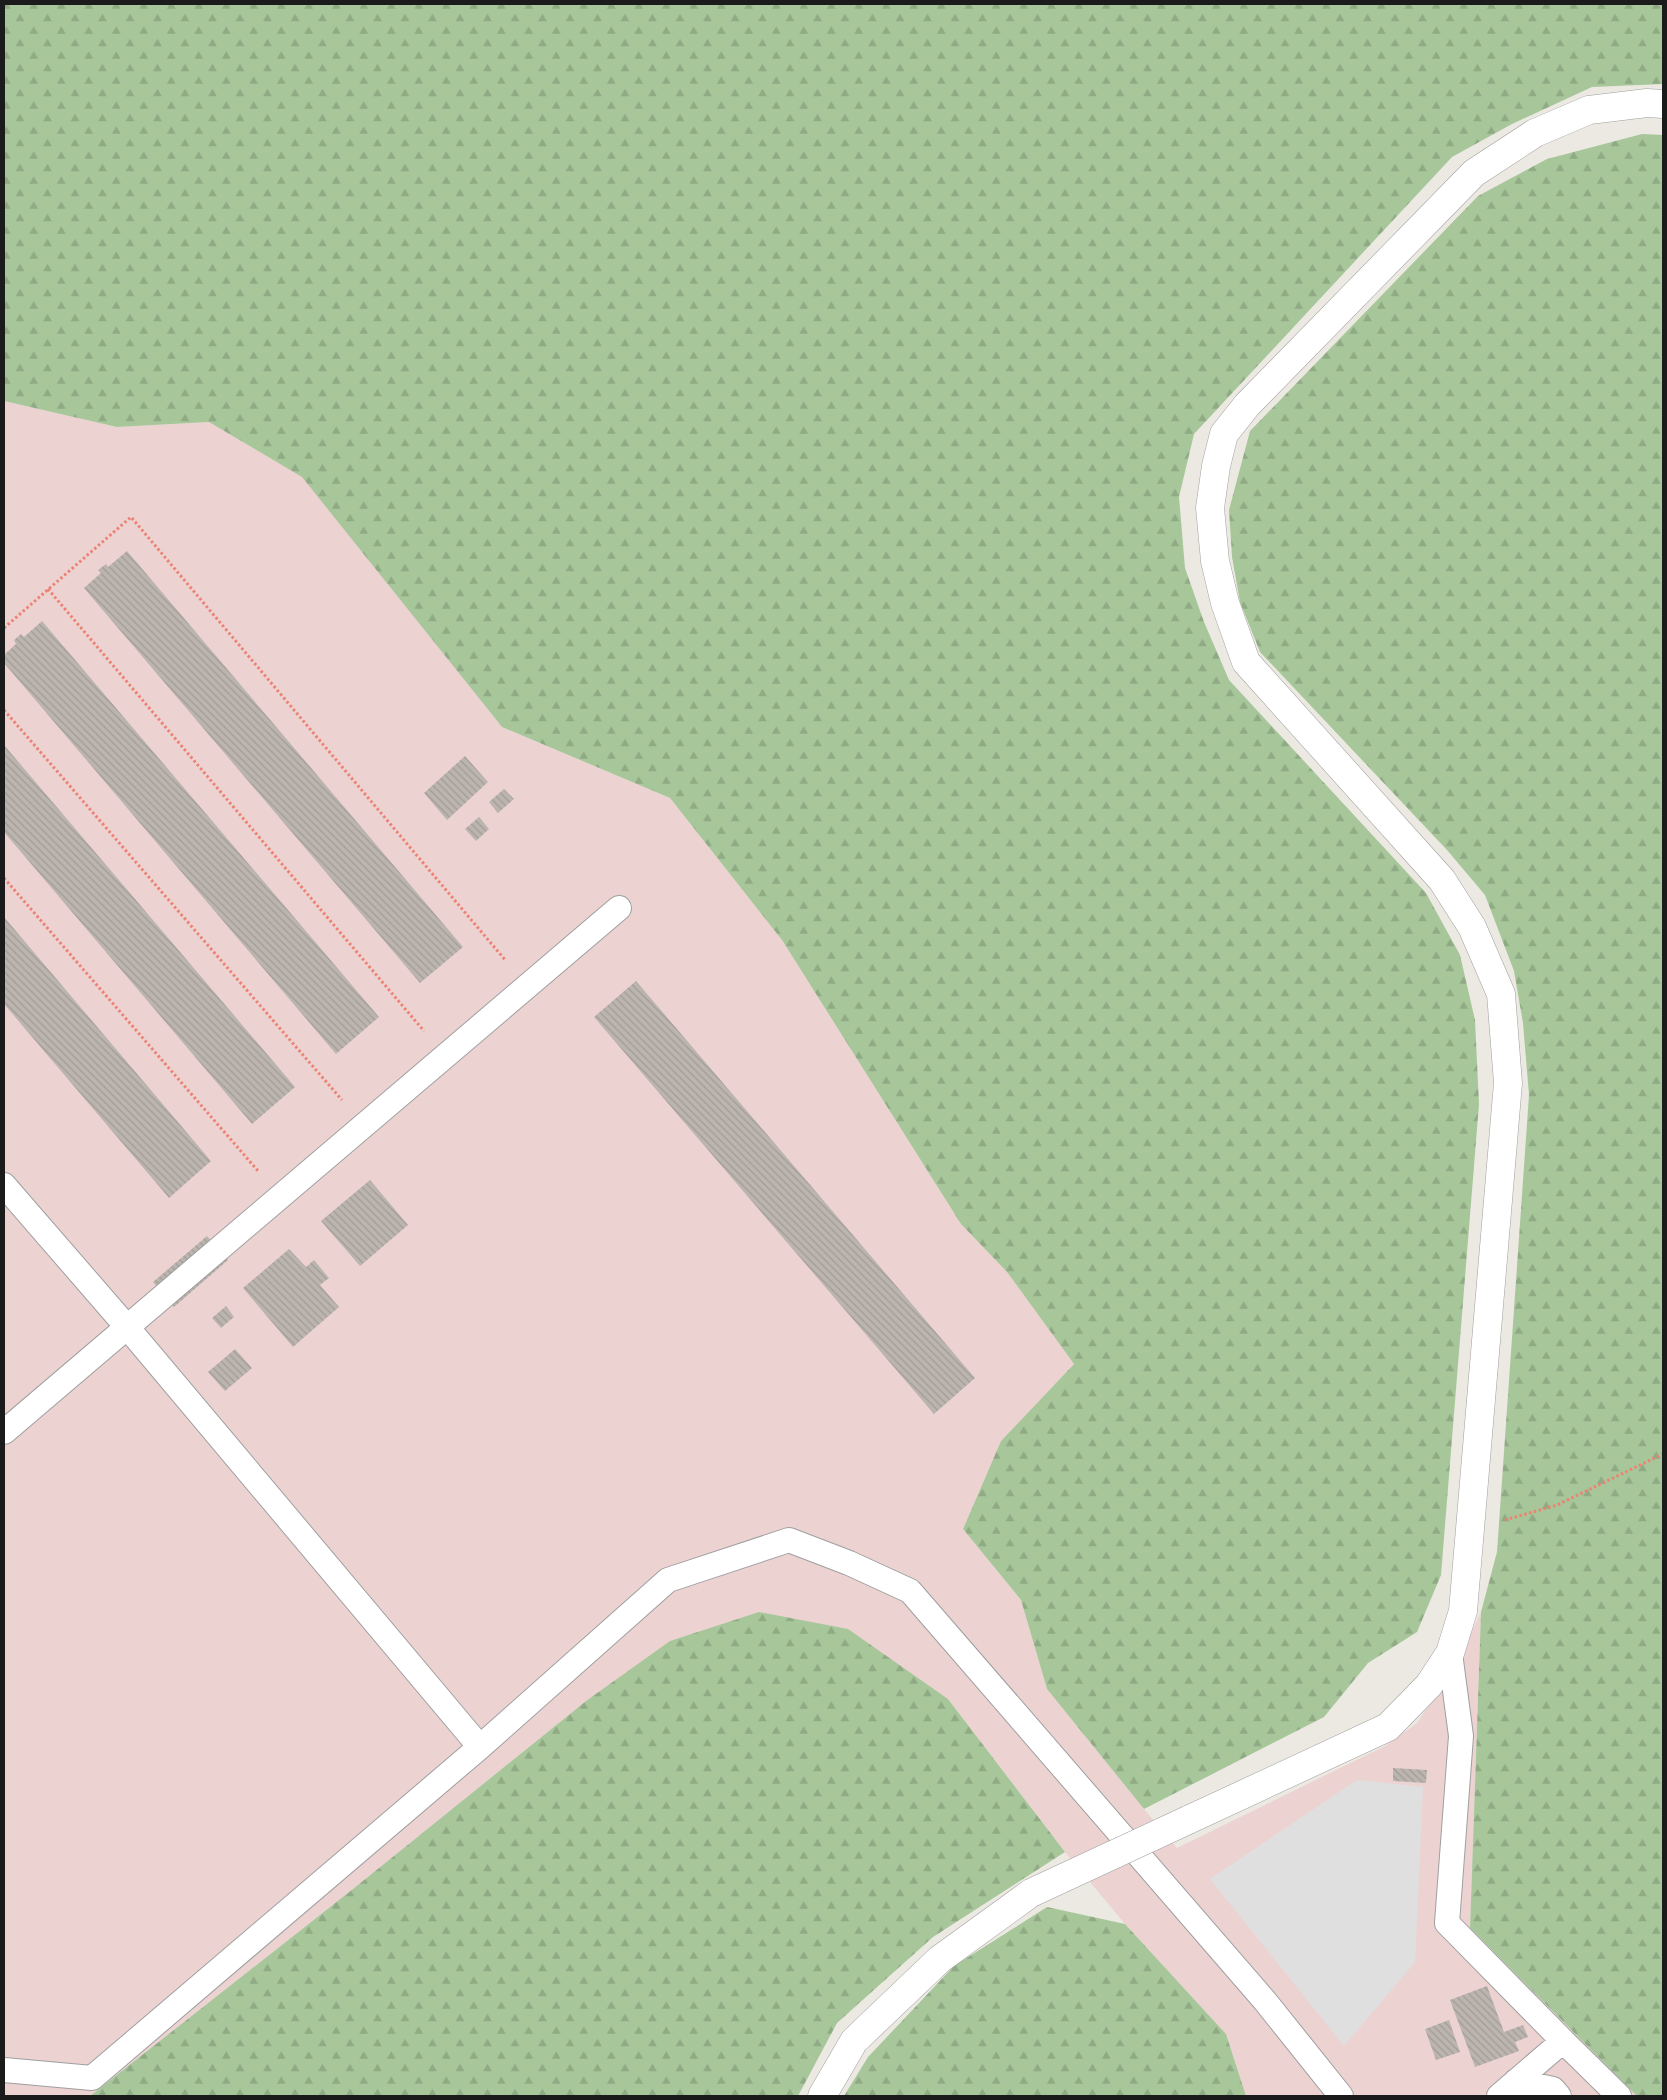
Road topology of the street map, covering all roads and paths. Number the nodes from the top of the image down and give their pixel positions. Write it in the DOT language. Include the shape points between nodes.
graph roads {
  1 [pos="1663,104"];
  2 [pos="48,589"];
  3 [pos="4,628"];
  4 [pos="4,710"];
  5 [pos="4,878"];
  6 [pos="619,908"];
  7 [pos="527,986"];
  8 [pos="445,1056"];
  9 [pos="364,1125"];
  10 [pos="4,1185"];
  11 [pos="280,1196"];
  12 [pos="127,1326"];
  13 [pos="4,1432"];
  14 [pos="1663,1454"];
  15 [pos="1470,1535"];
  16 [pos="1450,1653"];
  17 [pos="480,1748"];
  18 [pos="1562,2041"];
  19 [pos="4,2070"];
  20 [pos="1508,2089"];
  21 [pos="822,2096"];
  22 [pos="1341,2096"];
  23 [pos="1559,2096"];
  24 [pos="1619,2096"];
  1 -- 15 [label="street" via="1589,110 1535,133 1474,173 1247,405 1224,434 1210,508 1225,603 1246,662 1442,880 1472,927 1501,994 1508,1083"];
  2 -- 3 [label="path"];
  2 -- 7 [label="path" via="131,517"];
  2 -- 8 [label="path"];
  4 -- 9 [label="path"];
  5 -- 11 [label="path"];
  6 -- 7 [label="lane"];
  7 -- 8 [label="lane"];
  8 -- 9 [label="lane"];
  9 -- 11 [label="lane"];
  10 -- 12 [label="lane"];
  11 -- 12 [label="lane"];
  12 -- 13 [label="lane"];
  12 -- 17 [label="lane"];
  14 -- 15 [label="path" via="1557,1504 1496,1522"];
  15 -- 16 [label="street" via="1463,1611"];
  16 -- 18 [label="lane" via="1461,1736 1447,1923"];
  16 -- 21 [label="street, bridge" via="1429,1685 1388,1727 1031,1893 940,1959 854,2041"];
  17 -- 19 [label="lane" via="92,2078"];
  17 -- 22 [label="lane" via="668,1580 789,1540 849,1562 910,1591 1259,1994"];
  18 -- 20 [label="lane"];
  18 -- 24 [label="lane"];
  20 -- 23 [label="lane" via="1553,2090"];
}
